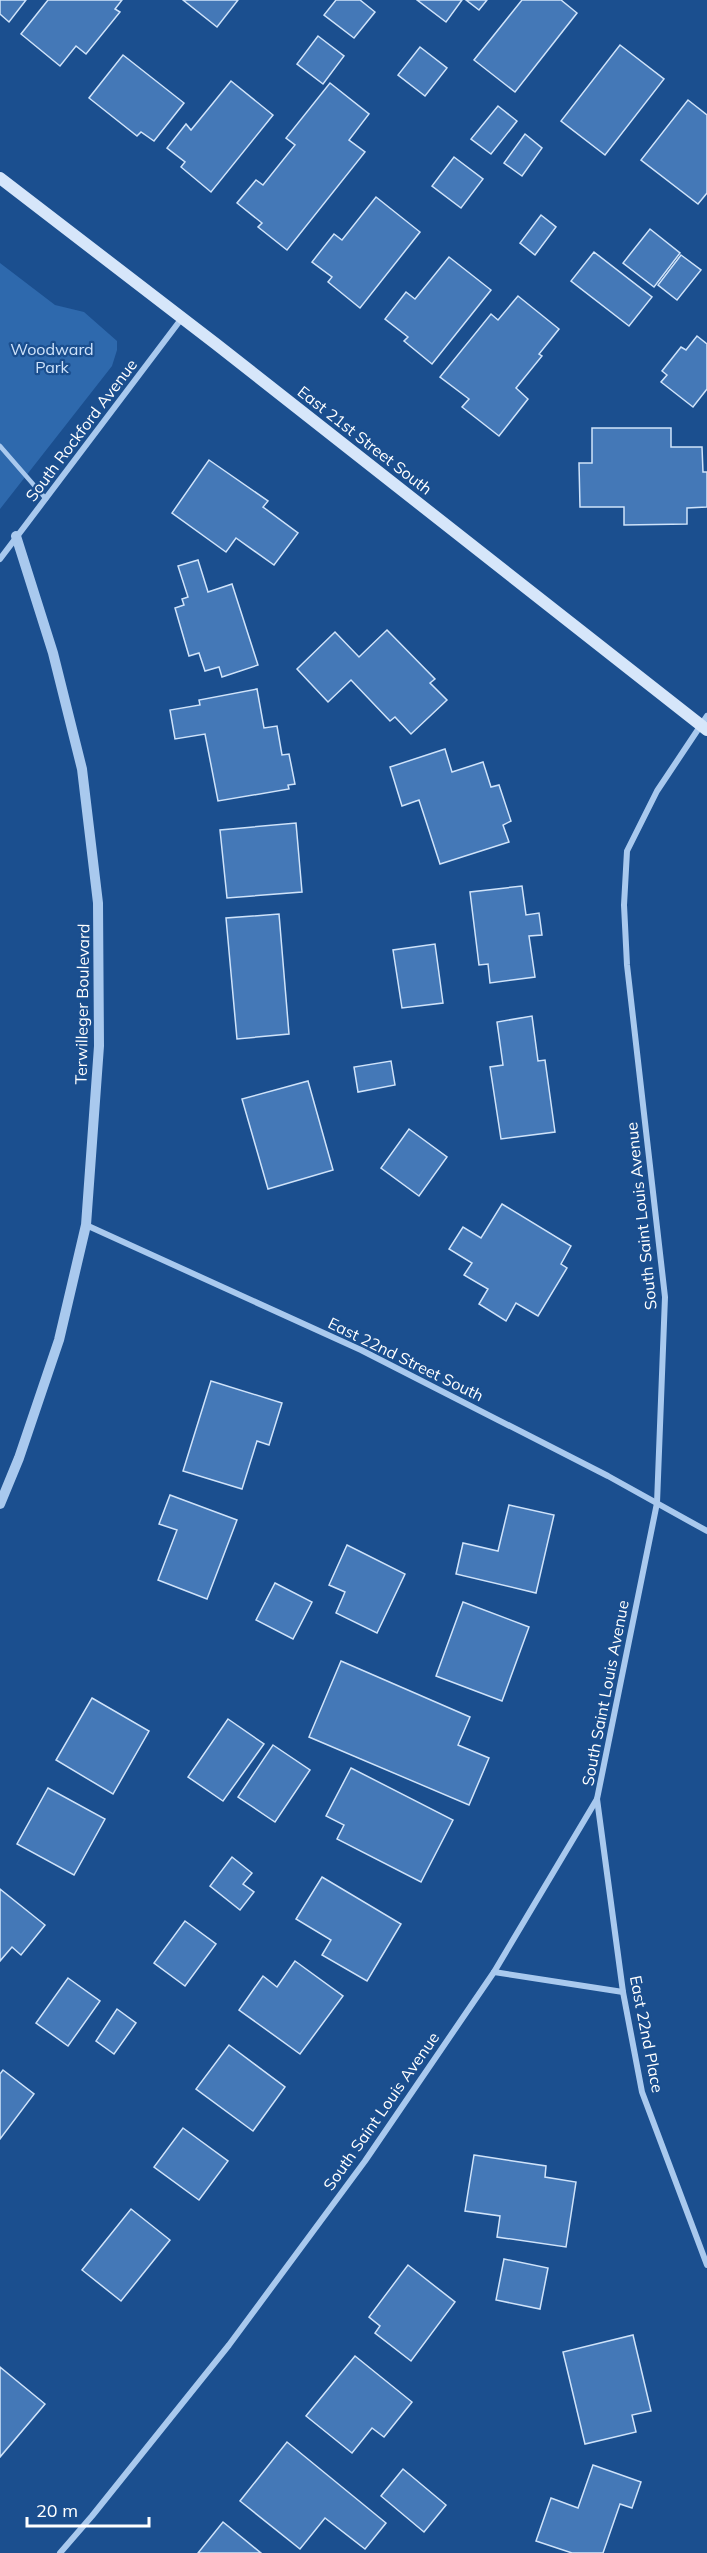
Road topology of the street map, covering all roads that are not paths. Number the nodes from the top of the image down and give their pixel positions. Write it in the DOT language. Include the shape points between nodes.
graph roads {
  1 [pos="0,178"];
  2 [pos="182,318"];
  3 [pos="0,446"];
  4 [pos="46,499"];
  5 [pos="16,536"];
  6 [pos="0,559"];
  7 [pos="705,724"];
  8 [pos="86,1225"];
  9 [pos="657,1503"];
  10 [pos="0,1504"];
  11 [pos="707,1532"];
  12 [pos="597,1799"];
  13 [pos="494,1972"];
  14 [pos="623,1992"];
  15 [pos="707,2265"];
  16 [pos="60,2553"];
  1 -- 2 [label="main road, East 21st Street South"];
  2 -- 4 [label="street, South Rockford Avenue"];
  2 -- 7 [label="main road, East 21st Street South"];
  3 -- 4 [label="lane"];
  4 -- 5 [label="street, South Rockford Avenue"];
  5 -- 6 [label="street, South Rockford Avenue"];
  5 -- 8 [label="street, Terwilleger Boulevard" via="53,653 82,769 98,903 99,1046"];
  7 -- 9 [label="street, South Saint Louis Avenue" via="657,791 627,851 627,965 665,1297"];
  8 -- 9 [label="street, East 22nd Street South" via="361,1350"];
  8 -- 10 [label="street, Terwilleger Boulevard" via="59,1340"];
  9 -- 11 [label="street, East 22nd Street South"];
  9 -- 12 [label="street, South Saint Louis Avenue"];
  12 -- 13 [label="street, South Saint Louis Avenue"];
  12 -- 14 [label="street, East 22nd Place"];
  13 -- 14 [label="street"];
  13 -- 16 [label="street, South Saint Louis Avenue" via="365,2161 229,2345"];
  14 -- 15 [label="street, East 22nd Place" via="642,2092"];
}
